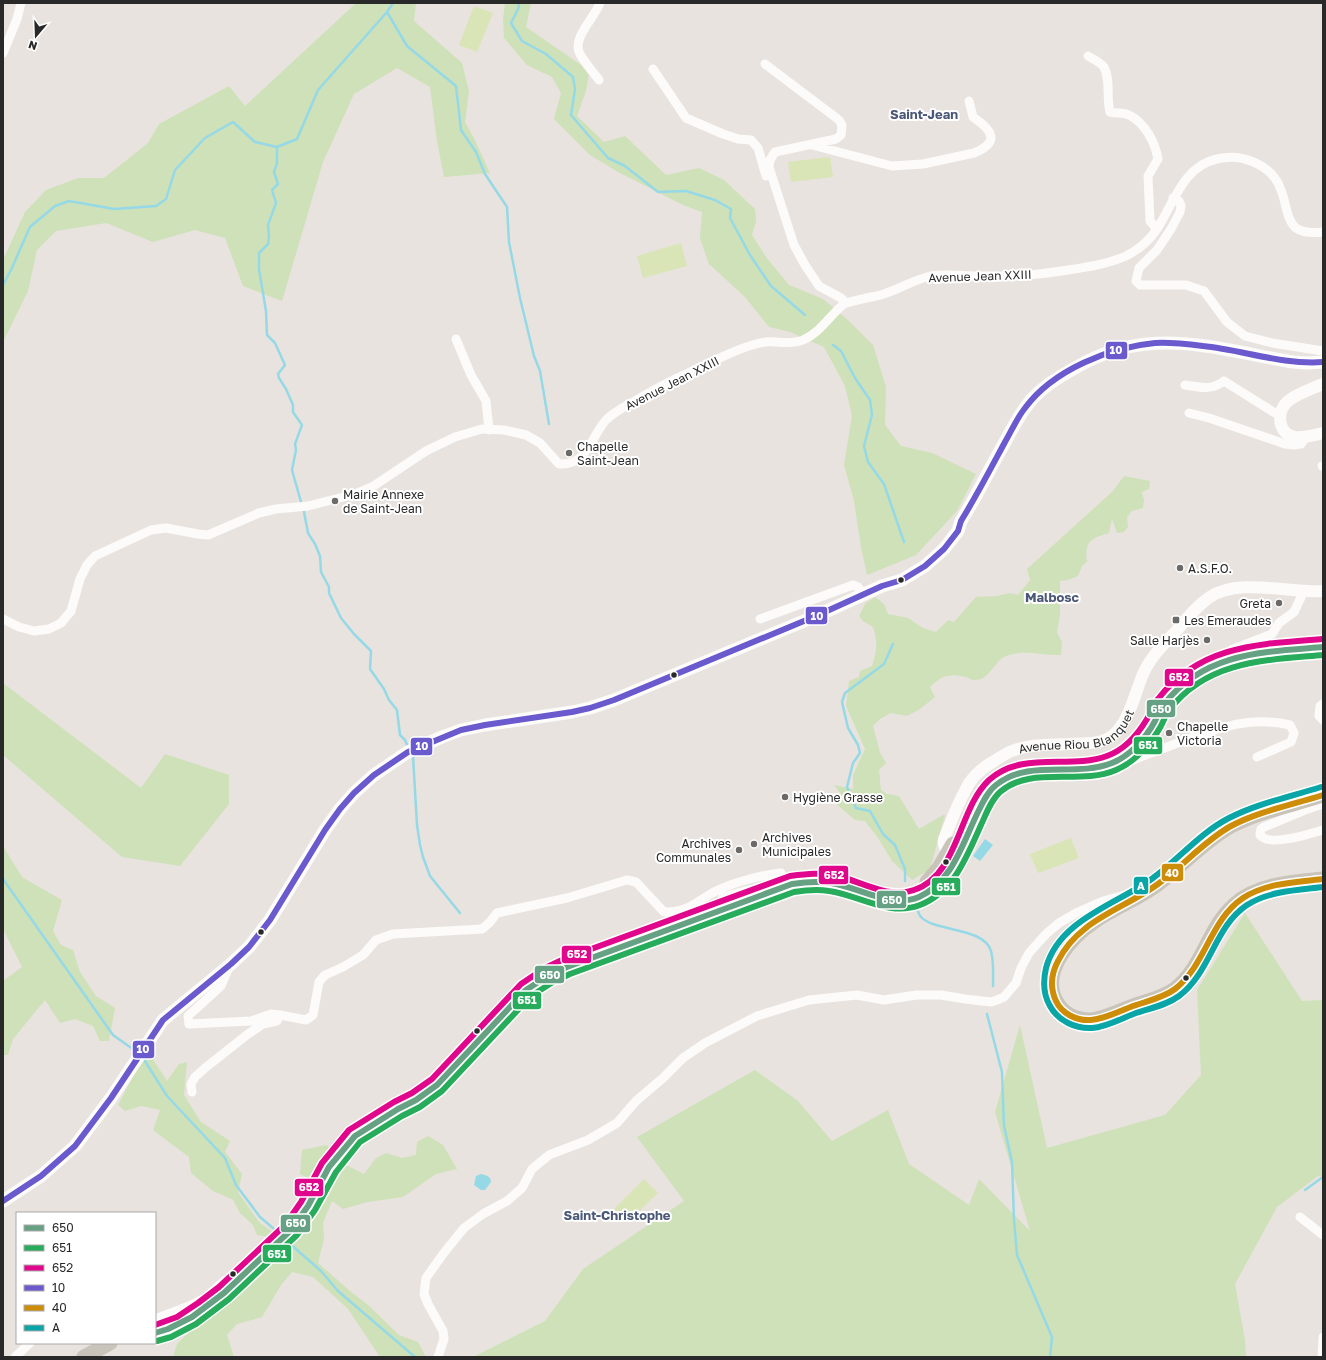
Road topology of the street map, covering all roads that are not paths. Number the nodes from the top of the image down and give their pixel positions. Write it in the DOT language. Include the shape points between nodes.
graph roads {
  1 [pos="21,3"];
  2 [pos="600,3"];
  3 [pos="3,53"];
  4 [pos="1088,56"];
  5 [pos="765,64"];
  6 [pos="653,69"];
  7 [pos="599,80"];
  8 [pos="969,101"];
  9 [pos="812,145"];
  10 [pos="1173,198"];
  11 [pos="1157,229"];
  12 [pos="1323,232"];
  13 [pos="792,240"];
  14 [pos="846,303"];
  15 [pos="456,339"];
  16 [pos="1323,351"];
  17 [pos="1323,362"];
  18 [pos="1323,384"];
  19 [pos="1185,385"];
  20 [pos="1189,413"];
  21 [pos="1280,414"];
  22 [pos="490,430"];
  23 [pos="1323,433"];
  24 [pos="1307,436"];
  25 [pos="1304,591"];
  26 [pos="1323,591"];
  27 [pos="864,595"];
  28 [pos="3,619"];
  29 [pos="760,619"];
  30 [pos="1323,647"];
  31 [pos="1222,661"];
  32 [pos="1163,704"];
  33 [pos="1323,704"];
  34 [pos="1323,720"];
  35 [pos="1257,757"];
  36 [pos="1116,761"];
  37 [pos="1323,795"];
  38 [pos="1323,804"];
  39 [pos="1323,830"];
  40 [pos="952,856"];
  41 [pos="1323,879"];
  42 [pos="1136,898"];
  43 [pos="904,900"];
  44 [pos="719,910"];
  45 [pos="231,964"];
  46 [pos="280,1014"];
  47 [pos="192,1092"];
  48 [pos="3,1201"];
  49 [pos="1300,1217"];
  50 [pos="1323,1235"];
  51 [pos="232,1285"];
  52 [pos="156,1319"];
  53 [pos="156,1333"];
  54 [pos="1323,1337"];
  55 [pos="29,1344"];
  56 [pos="108,1344"];
  57 [pos="15,1357"];
  58 [pos="84,1357"];
  59 [pos="438,1357"];
  60 [pos="1322,1357"];
  1 -- 3 [label="street"];
  2 -- 7 [label="street" via="580,35 578,45 579,53"];
  4 -- 11 [label="street" via="1103,66 1107,74 1110,112 1129,115 1145,129 1153,141 1158,158 1148,176 1148,184 1150,221"];
  5 -- 9 [label="street" via="839,120 842,125 841,135 836,139"];
  6 -- 13 [label="street" via="686,118 722,134 751,140 758,148 784,229"];
  8 -- 9 [label="street" via="973,117 990,132 987,146 974,153 923,164 892,166"];
  9 -- 13 [label="street" via="775,152 770,160 772,178"];
  10 -- 11 [label="street, Avenue Jean XXIII"];
  10 -- 12 [label="street, Avenue Jean XXIII" via="1191,174 1205,162 1219,158 1244,159 1256,163 1277,179 1290,219 1296,228 1305,232"];
  10 -- 16 [label="street" via="1179,201 1180,212 1157,250 1139,268 1136,281 1140,285 1186,285 1204,291 1227,322 1245,336"];
  11 -- 14 [label="street, Avenue Jean XXIII" via="1138,249 1108,263 1025,276 928,276 883,295"];
  13 -- 14 [label="street" via="819,286"];
  14 -- 22 [label="street, Avenue Jean XXIII" via="805,339 797,342 765,342 743,349 648,393 614,413 604,422 581,457 574,462 560,464 540,443 526,435"];
  15 -- 22 [label="street" via="471,375 486,401"];
  17 -- 27 [label="main road" via="1293,362 1197,345 1158,343 1122,348 1086,361 1033,398 1016,422 961,522 922,559"];
  18 -- 21 [label="street" via="1288,400"];
  19 -- 21 [label="street" via="1216,387 1224,381 1275,414"];
  20 -- 24 [label="street" via="1284,444 1301,444"];
  21 -- 24 [label="street" via="1282,428 1287,433 1296,437"];
  22 -- 28 [label="street" via="482,429 455,437 432,448 372,487 355,494 308,506 276,508 208,535 166,528 151,530 95,556 80,579 71,611 61,623 49,630 34,631"];
  23 -- 24 [label="street"];
  25 -- 26 [label="street, Avenue Riou Blanquet"];
  25 -- 31 [label="street" via="1294,612 1280,623 1272,634 1231,650"];
  25 -- 40 [label="street, Avenue Riou Blanquet" via="1235,588 1211,596 1196,608 1151,659 1126,717 1113,735 1095,743 1017,749 985,767 972,779 944,839 943,844"];
  27 -- 29 [label="street" via="853,584"];
  27 -- 45 [label="main road" via="614,700 571,712 461,730 408,752 374,776 340,809 261,932"];
  30 -- 31 [label="main road" via="1251,654"];
  31 -- 32 [label="main road" via="1194,675"];
  32 -- 36 [label="main road" via="1154,723 1140,742 1132,751"];
  32 -- 40 [label="main road" via="1128,746 1112,756 1092,761 1021,764 998,774 980,792"];
  33 -- 34 [label="street" via="1319,712"];
  35 -- 36 [label="street" via="1291,742 1294,733 1290,726 1250,721 1224,726 1133,760"];
  36 -- 40 [label="main road" via="1099,768 1031,770 1008,778 988,792 963,844"];
  37 -- 42 [label="main road" via="1251,817 1231,826 1157,885"];
  38 -- 39 [label="street" via="1264,827 1260,835 1265,839 1296,838"];
  40 -- 43 [label="main road" via="920,890"];
  40 -- 43 [label="main road" via="944,879 926,893"];
  41 -- 42 [label="main road" via="1259,890 1235,904 1215,930 1192,971 1174,990 1161,997 1092,1020 1074,1017 1065,1012 1058,1005 1052,989 1053,974 1059,959 1084,929"];
  42 -- 59 [label="street" via="1125,895 1103,901 1059,923 1029,953 1016,983 1004,997 997,1000 991,1002 941,994 884,1000 857,996 809,1000 757,1016 705,1043 683,1058 636,1101 617,1123 588,1140 550,1155 532,1170 522,1188 507,1201 482,1214 464,1228 426,1278 424,1294 443,1331 444,1339"];
  43 -- 44 [label="main road" via="883,899 837,884 809,882 792,884"];
  44 -- 46 [label="street" via="719,901 723,897 771,884 781,873 764,874 718,890 688,909 674,912 664,912 636,882 627,880 567,898 497,913 482,929 393,934 376,940 363,954 325,975 319,982 312,1015 306,1020"];
  44 -- 51 [label="main road" via="567,967 526,990 437,1085 355,1136 329,1167 300,1220"];
  45 -- 46 [label="street" via="221,986 188,1016 189,1024 251,1021 271,1014"];
  45 -- 48 [label="main road" via="163,1020 111,1098 75,1146 41,1176"];
  46 -- 47 [label="street" via="277,1021 263,1024 205,1068 191,1084"];
  49 -- 50 [label="street"];
  51 -- 52 [label="street" via="229,1279 225,1280 205,1298"];
  51 -- 53 [label="main road" via="192,1318"];
  54 -- 60 [label="street"];
  55 -- 57 [label="street"];
  56 -- 58 [label="main road"];
}
